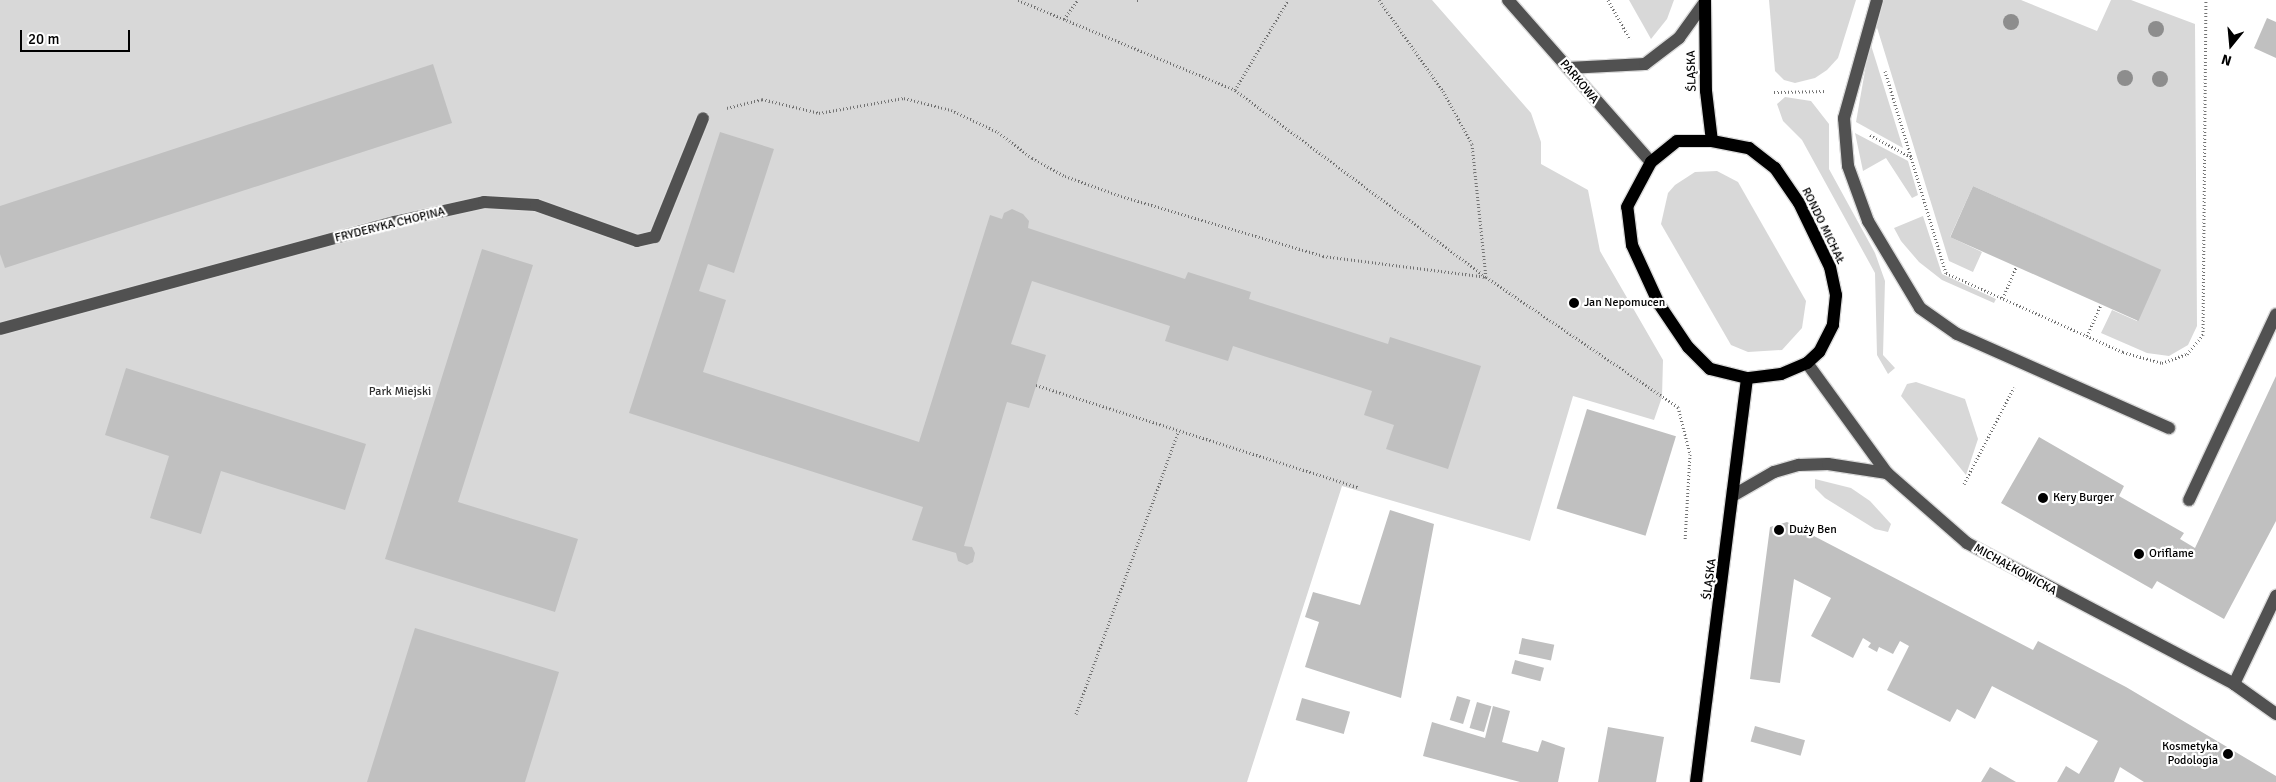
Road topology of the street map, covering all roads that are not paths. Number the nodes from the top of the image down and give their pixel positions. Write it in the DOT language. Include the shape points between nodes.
graph roads {
  1 [pos="1508,0"];
  2 [pos="1877,0"];
  3 [pos="1704,1"];
  4 [pos="1568,68"];
  5 [pos="703,118"];
  6 [pos="1712,141"];
  7 [pos="1651,162"];
  8 [pos="2276,314"];
  9 [pos="0,329"];
  10 [pos="1807,362"];
  11 [pos="1747,378"];
  12 [pos="2169,428"];
  13 [pos="1887,472"];
  14 [pos="1734,495"];
  15 [pos="2189,500"];
  16 [pos="2276,596"];
  17 [pos="2234,684"];
  18 [pos="2276,714"];
  19 [pos="1696,782"];
  1 -- 4 [label="street, PARKOWA"];
  2 -- 12 [label="street" via="1844,122 1848,166 1868,221 1920,308 1957,334"];
  3 -- 4 [label="street" via="1679,38 1645,64"];
  3 -- 6 [label="main road, ŚLĄSKA" via="1706,91"];
  4 -- 7 [label="street, PARKOWA"];
  5 -- 9 [label="street, FRYDERYKA CHOPINA" via="655,237 637,241 536,205 484,202 394,222"];
  6 -- 7 [label="main road, RONDO MICHAŁ" via="1677,141"];
  6 -- 10 [label="main road, RONDO MICHAŁ" via="1749,148 1775,168 1799,203 1830,267 1836,295 1832,325 1818,352"];
  7 -- 11 [label="main road, RONDO MICHAŁ" via="1627,207 1632,245 1659,304 1688,347 1710,369"];
  8 -- 15 [label="street"];
  10 -- 11 [label="main road, RONDO MICHAŁ" via="1781,374"];
  10 -- 13 [label="street, MICHAŁKOWICKA"];
  11 -- 14 [label="main road, ŚLĄSKA"];
  13 -- 14 [label="street" via="1828,464 1799,465 1774,472"];
  13 -- 17 [label="street, MICHAŁKOWICKA" via="1967,543"];
  14 -- 19 [label="main road, ŚLĄSKA"];
  16 -- 17 [label="street"];
  17 -- 18 [label="street, MICHAŁKOWICKA"];
}
